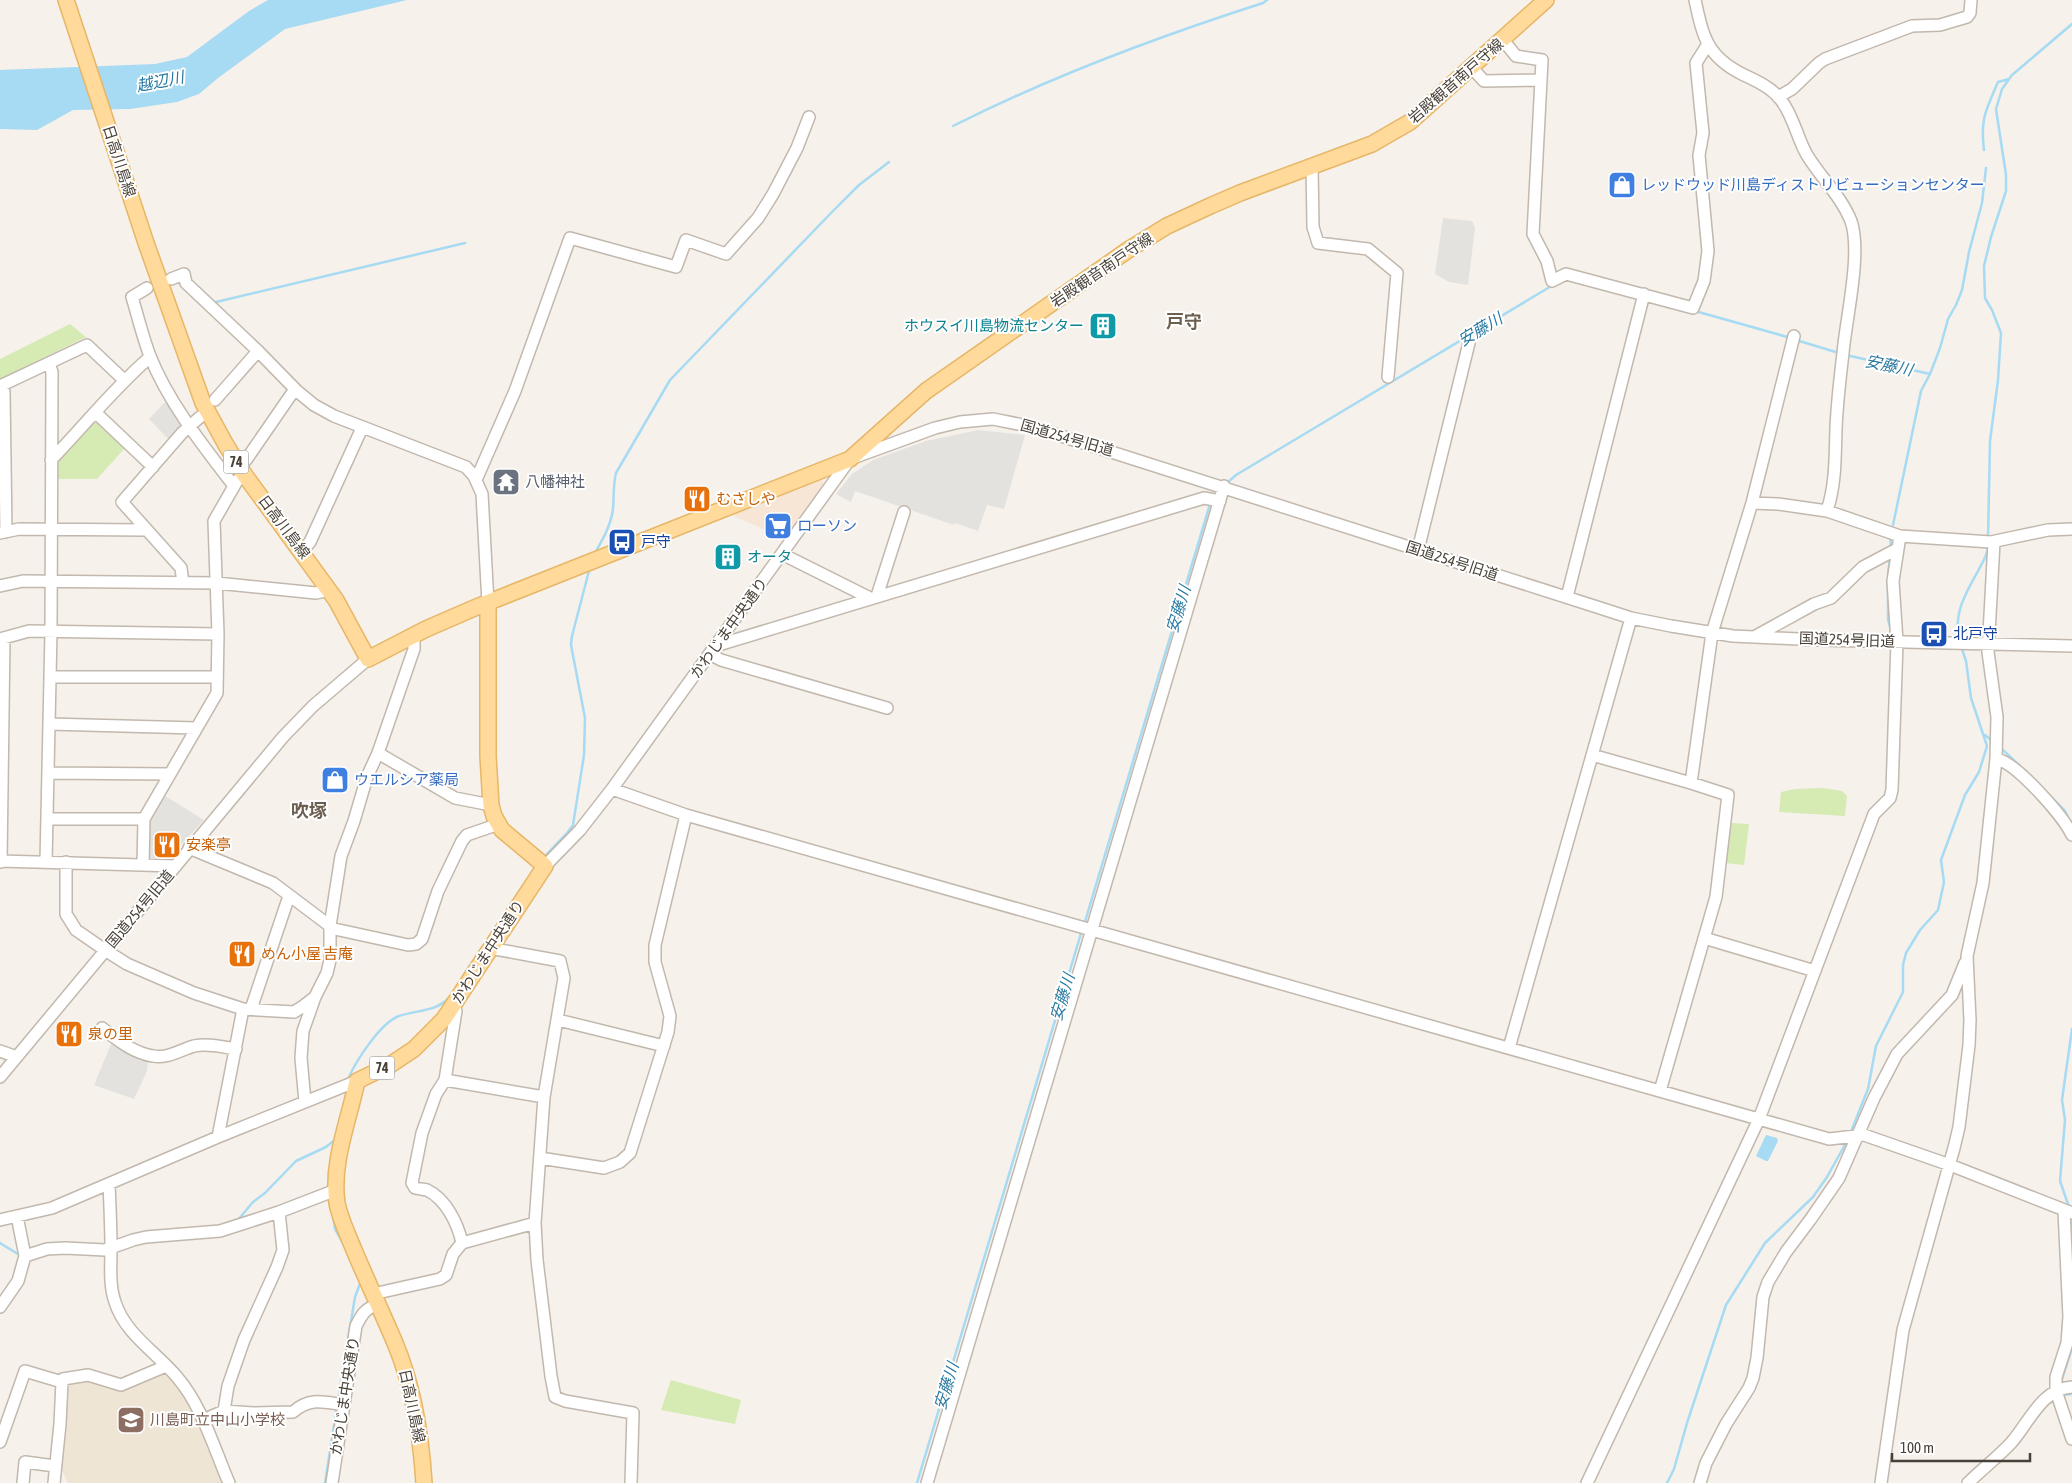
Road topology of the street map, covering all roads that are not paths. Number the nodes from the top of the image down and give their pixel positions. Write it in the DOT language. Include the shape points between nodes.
graph roads {
  1 [pos="66,0"];
  2 [pos="1546,0"];
  3 [pos="1694,0"];
  4 [pos="1971,0"];
  5 [pos="1503,40"];
  6 [pos="1708,44"];
  7 [pos="1472,68"];
  8 [pos="1541,80"];
  9 [pos="1778,97"];
  10 [pos="810,117"];
  11 [pos="1312,166"];
  12 [pos="171,279"];
  13 [pos="147,288"];
  14 [pos="1644,294"];
  15 [pos="1794,336"];
  16 [pos="1469,343"];
  17 [pos="258,351"];
  18 [pos="150,357"];
  19 [pos="50,362"];
  20 [pos="1388,376"];
  21 [pos="124,380"];
  22 [pos="1,386"];
  23 [pos="295,389"];
  24 [pos="214,400"];
  25 [pos="96,414"];
  26 [pos="200,417"];
  27 [pos="191,426"];
  28 [pos="362,428"];
  29 [pos="850,459"];
  30 [pos="51,460"];
  31 [pos="153,467"];
  32 [pos="245,467"];
  33 [pos="476,480"];
  34 [pos="234,486"];
  35 [pos="1224,486"];
  36 [pos="1220,501"];
  37 [pos="1752,503"];
  38 [pos="1827,511"];
  39 [pos="904,512"];
  40 [pos="2072,529"];
  41 [pos="51,530"];
  42 [pos="146,530"];
  43 [pos="3,532"];
  44 [pos="1900,536"];
  45 [pos="1994,542"];
  46 [pos="1897,549"];
  47 [pos="1418,550"];
  48 [pos="302,551"];
  49 [pos="782,554"];
  50 [pos="51,581"];
  51 [pos="183,583"];
  52 [pos="217,583"];
  53 [pos="0,586"];
  54 [pos="330,590"];
  55 [pos="873,597"];
  56 [pos="1567,597"];
  57 [pos="488,603"];
  58 [pos="1632,618"];
  59 [pos="51,632"];
  60 [pos="1712,633"];
  61 [pos="218,634"];
  62 [pos="414,635"];
  63 [pos="1755,637"];
  64 [pos="2,639"];
  65 [pos="1896,642"];
  66 [pos="1990,645"];
  67 [pos="2072,646"];
  68 [pos="712,650"];
  69 [pos="368,659"];
  70 [pos="50,677"];
  71 [pos="217,677"];
  72 [pos="887,708"];
  73 [pos="49,724"];
  74 [pos="196,728"];
  75 [pos="378,753"];
  76 [pos="1592,755"];
  77 [pos="1996,759"];
  78 [pos="48,773"];
  79 [pos="169,774"];
  80 [pos="1691,783"];
  81 [pos="612,789"];
  82 [pos="491,805"];
  83 [pos="686,815"];
  84 [pos="47,819"];
  85 [pos="144,819"];
  86 [pos="499,824"];
  87 [pos="2072,835"];
  88 [pos="189,848"];
  89 [pos="1,862"];
  90 [pos="46,862"];
  91 [pos="66,862"];
  92 [pos="143,864"];
  93 [pos="176,866"];
  94 [pos="545,866"];
  95 [pos="289,896"];
  96 [pos="330,927"];
  97 [pos="1091,929"];
  98 [pos="1704,938"];
  99 [pos="491,946"];
  100 [pos="105,950"];
  101 [pos="1968,956"];
  102 [pos="1815,971"];
  103 [pos="315,997"];
  104 [pos="454,1004"];
  105 [pos="247,1009"];
  106 [pos="294,1012"];
  107 [pos="558,1020"];
  108 [pos="102,1028"];
  109 [pos="305,1028"];
  110 [pos="664,1046"];
  111 [pos="1509,1048"];
  112 [pos="236,1049"];
  113 [pos="0,1051"];
  114 [pos="17,1057"];
  115 [pos="0,1077"];
  116 [pos="445,1080"];
  117 [pos="357,1081"];
  118 [pos="1660,1091"];
  119 [pos="544,1097"];
  120 [pos="305,1102"];
  121 [pos="1759,1119"];
  122 [pos="1857,1136"];
  123 [pos="218,1137"];
  124 [pos="540,1158"];
  125 [pos="1950,1165"];
  126 [pos="109,1184"];
  127 [pos="336,1190"];
  128 [pos="2068,1211"];
  129 [pos="279,1212"];
  130 [pos="17,1216"];
  131 [pos="0,1220"];
  132 [pos="535,1223"];
  133 [pos="462,1243"];
  134 [pos="111,1248"];
  135 [pos="25,1256"];
  136 [pos="375,1299"];
  137 [pos="0,1307"];
  138 [pos="166,1366"];
  139 [pos="62,1382"];
  140 [pos="2072,1387"];
  141 [pos="2056,1391"];
  142 [pos="344,1405"];
  143 [pos="224,1411"];
  144 [pos="203,1420"];
  145 [pos="2072,1439"];
  146 [pos="0,1442"];
  147 [pos="54,1466"];
  148 [pos="23,1483"];
  149 [pos="54,1483"];
  150 [pos="229,1483"];
  151 [pos="332,1483"];
  152 [pos="424,1483"];
  153 [pos="631,1483"];
  154 [pos="927,1483"];
  155 [pos="1587,1483"];
  156 [pos="1700,1483"];
  157 [pos="1881,1483"];
  158 [pos="1968,1483"];
  1 -- 32 [label="main road, 日高川島線 / 74" via="203,403 226,445"];
  2 -- 5 [label="main road, 岩殿観音南戸守線"];
  3 -- 6 [label="street"];
  4 -- 9 [label="street" via="1967,17 1940,25 1912,26 1825,59 1792,89"];
  5 -- 7 [label="main road, 岩殿観音南戸守線"];
  5 -- 8 [label="street" via="1516,56 1542,60"];
  6 -- 9 [label="street" via="1717,57 1762,83"];
  6 -- 14 [label="street" via="1696,63 1702,133 1699,155 1708,250 1704,282 1693,308"];
  7 -- 8 [label="street" via="1484,80"];
  7 -- 11 [label="main road, 岩殿観音南戸守線" via="1410,122 1372,144"];
  8 -- 14 [label="street" via="1533,234 1547,261 1552,281 1566,274"];
  9 -- 38 [label="street" via="1787,109 1808,156 1838,196 1851,222 1855,250 1842,360 1835,477"];
  10 -- 33 [label="street" via="798,148 773,194 758,218 726,254 686,240 676,267 570,238 515,391"];
  11 -- 20 [label="street" via="1313,227 1318,244 1368,249 1397,272"];
  11 -- 29 [label="main road, 岩殿観音南戸守線" via="1210,206 1167,226 1128,250 926,392"];
  12 -- 17 [label="street" via="184,274 186,283"];
  13 -- 18 [label="street" via="132,298"];
  14 -- 56 [label="street"];
  15 -- 37 [label="street"];
  16 -- 47 [label="street"];
  17 -- 23 [label="street"];
  17 -- 24 [label="street"];
  18 -- 21 [label="street"];
  18 -- 27 [label="street"];
  19 -- 21 [label="street" via="87,345"];
  19 -- 22 [label="street"];
  19 -- 30 [label="street"];
  21 -- 25 [label="street"];
  22 -- 43 [label="street" via="4,392"];
  23 -- 28 [label="street" via="314,405"];
  23 -- 32 [label="street"];
  25 -- 30 [label="street"];
  25 -- 31 [label="street"];
  26 -- 27 [label="street"];
  27 -- 31 [label="street"];
  27 -- 34 [label="street"];
  28 -- 33 [label="street" via="466,467"];
  28 -- 48 [label="street" via="310,542"];
  29 -- 35 [label="street, 国道254号旧道" via="935,428 992,419 1033,427"];
  29 -- 49 [label="street, かわじま中央通り"];
  29 -- 57 [label="main road, 岩殿観音南戸守線"];
  30 -- 41 [label="street"];
  31 -- 42 [label="street" via="122,502"];
  32 -- 34 [label="street"];
  32 -- 48 [label="main road, 日高川島線 / 74"];
  33 -- 57 [label="street" via="482,494"];
  34 -- 52 [label="street" via="214,522"];
  35 -- 36 [label="street"];
  35 -- 47 [label="street, 国道254号旧道"];
  36 -- 55 [label="street" via="1204,498"];
  36 -- 97 [label="street"];
  37 -- 38 [label="street"];
  37 -- 60 [label="street"];
  38 -- 44 [label="street"];
  39 -- 55 [label="street"];
  40 -- 45 [label="street" via="2048,530"];
  41 -- 42 [label="street"];
  41 -- 43 [label="street"];
  41 -- 50 [label="street"];
  42 -- 51 [label="street" via="181,568"];
  44 -- 45 [label="street"];
  44 -- 46 [label="street"];
  45 -- 66 [label="street"];
  46 -- 63 [label="street" via="1863,567 1831,598"];
  46 -- 65 [label="street" via="1893,582"];
  47 -- 56 [label="street, 国道254号旧道"];
  48 -- 54 [label="main road, 日高川島線 / 74"];
  49 -- 55 [label="street"];
  49 -- 68 [label="street, かわじま中央通り"];
  50 -- 51 [label="street"];
  50 -- 53 [label="street" via="23,581"];
  50 -- 59 [label="street"];
  51 -- 52 [label="street"];
  52 -- 54 [label="street" via="310,593"];
  52 -- 61 [label="street"];
  54 -- 69 [label="main road, 日高川島線 / 74"];
  55 -- 68 [label="street"];
  56 -- 58 [label="street, 国道254号旧道"];
  57 -- 62 [label="main road"];
  57 -- 82 [label="main road"];
  58 -- 60 [label="street, 国道254号旧道"];
  58 -- 76 [label="street"];
  59 -- 61 [label="street"];
  59 -- 64 [label="street" via="29,631"];
  59 -- 70 [label="street"];
  60 -- 63 [label="street, 国道254号旧道"];
  60 -- 80 [label="street"];
  61 -- 71 [label="street"];
  62 -- 69 [label="main road"];
  62 -- 75 [label="street" via="414,649"];
  63 -- 65 [label="street, 国道254号旧道"];
  64 -- 89 [label="street"];
  65 -- 66 [label="street, 国道254号旧道"];
  65 -- 102 [label="street" via="1892,790 1890,798 1874,814"];
  66 -- 67 [label="street, 国道254号旧道"];
  66 -- 77 [label="street" via="1988,652 1997,717"];
  68 -- 72 [label="street" via="721,660"];
  68 -- 81 [label="street, かわじま中央通り"];
  69 -- 88 [label="street, 国道254号旧道" via="283,736"];
  70 -- 71 [label="street"];
  70 -- 73 [label="street"];
  71 -- 74 [label="street" via="217,693"];
  73 -- 74 [label="street"];
  73 -- 78 [label="street"];
  74 -- 79 [label="street"];
  75 -- 82 [label="street" via="455,798"];
  75 -- 96 [label="street" via="338,864"];
  76 -- 80 [label="street"];
  76 -- 111 [label="street"];
  77 -- 87 [label="street" via="2006,762 2051,804"];
  77 -- 101 [label="street" via="1983,882"];
  78 -- 79 [label="street"];
  78 -- 84 [label="street"];
  79 -- 85 [label="street"];
  80 -- 98 [label="street" via="1728,795 1716,897"];
  81 -- 83 [label="street"];
  81 -- 94 [label="street, かわじま中央通り" via="580,830"];
  82 -- 86 [label="main road"];
  83 -- 97 [label="street"];
  83 -- 110 [label="street" via="655,945 655,962 670,1016"];
  84 -- 85 [label="street"];
  84 -- 90 [label="street"];
  85 -- 92 [label="street"];
  86 -- 94 [label="main road" via="521,848"];
  86 -- 96 [label="street" via="467,835 462,841 438,891 422,939 416,944 408,945"];
  88 -- 93 [label="street, 国道254号旧道"];
  88 -- 95 [label="street" via="273,883"];
  89 -- 90 [label="street"];
  90 -- 91 [label="street"];
  91 -- 92 [label="street"];
  91 -- 100 [label="street" via="66,914 76,930"];
  92 -- 93 [label="street"];
  93 -- 100 [label="street, 国道254号旧道"];
  94 -- 99 [label="main road, かわじま中央通り / 74"];
  95 -- 96 [label="street"];
  95 -- 105 [label="street"];
  96 -- 103 [label="street" via="329,966"];
  97 -- 111 [label="street"];
  97 -- 154 [label="street"];
  98 -- 102 [label="street"];
  98 -- 118 [label="street"];
  99 -- 104 [label="main road, かわじま中央通り / 74"];
  99 -- 107 [label="street" via="560,961 564,978"];
  100 -- 105 [label="street" via="127,964 194,993"];
  100 -- 114 [label="street, 国道254号旧道"];
  101 -- 122 [label="street" via="1952,995 1897,1054"];
  101 -- 125 [label="street" via="1969,1045 1959,1127"];
  102 -- 121 [label="street"];
  103 -- 106 [label="street"];
  103 -- 109 [label="street"];
  104 -- 116 [label="street" via="456,1011"];
  104 -- 117 [label="main road, かわじま中央通り / 74" via="414,1049"];
  105 -- 106 [label="street"];
  105 -- 112 [label="street"];
  106 -- 109 [label="street"];
  107 -- 110 [label="street"];
  107 -- 119 [label="street"];
  108 -- 112 [label="street" via="136,1052 153,1056 163,1057 207,1044"];
  109 -- 120 [label="street" via="301,1058"];
  110 -- 124 [label="street" via="630,1153 620,1162 604,1168"];
  111 -- 118 [label="street"];
  112 -- 123 [label="street"];
  113 -- 114 [label="street"];
  114 -- 115 [label="street, 国道254号旧道"];
  116 -- 119 [label="street"];
  116 -- 133 [label="street" via="436,1094 422,1133 412,1183 415,1188 427,1190 450,1212"];
  117 -- 120 [label="street"];
  117 -- 127 [label="main road, 74" via="337,1167"];
  118 -- 121 [label="street"];
  119 -- 124 [label="street"];
  120 -- 123 [label="street"];
  121 -- 122 [label="street" via="1829,1139"];
  121 -- 155 [label="street"];
  122 -- 125 [label="street" via="1864,1135"];
  122 -- 156 [label="street" via="1839,1178 1768,1282 1763,1296 1753,1378 1706,1463"];
  123 -- 126 [label="street"];
  124 -- 132 [label="street"];
  125 -- 128 [label="street"];
  125 -- 157 [label="street" via="1903,1330"];
  126 -- 130 [label="street" via="52,1208"];
  126 -- 134 [label="street"];
  127 -- 129 [label="street"];
  127 -- 136 [label="main road, 74" via="342,1220"];
  128 -- 141 [label="street" via="2069,1317 2067,1343 2056,1377"];
  129 -- 134 [label="street" via="220,1231 146,1237"];
  129 -- 143 [label="street" via="283,1250 244,1340 228,1386"];
  130 -- 131 [label="street"];
  130 -- 135 [label="street"];
  132 -- 133 [label="street"];
  132 -- 153 [label="street" via="550,1376 555,1397 634,1413"];
  133 -- 136 [label="street" via="453,1254 446,1275 440,1279"];
  134 -- 135 [label="street" via="97,1251 46,1249"];
  134 -- 138 [label="street" via="112,1290 122,1319"];
  135 -- 137 [label="street" via="18,1281"];
  136 -- 142 [label="street, かわじま中央通り" via="356,1326"];
  136 -- 152 [label="main road, 日高川島線 / 74" via="409,1380 421,1438"];
  138 -- 139 [label="street" via="121,1385 88,1375"];
  138 -- 144 [label="street" via="187,1390"];
  139 -- 146 [label="street" via="25,1371"];
  139 -- 147 [label="street"];
  140 -- 141 [label="street"];
  141 -- 145 [label="street"];
  141 -- 158 [label="street" via="2041,1402 2010,1444"];
  142 -- 143 [label="street" via="312,1402 302,1404 293,1412"];
  142 -- 151 [label="street, かわじま中央通り"];
  143 -- 144 [label="street"];
  144 -- 150 [label="street"];
  147 -- 148 [label="street" via="26,1462"];
  147 -- 149 [label="street"];
}
